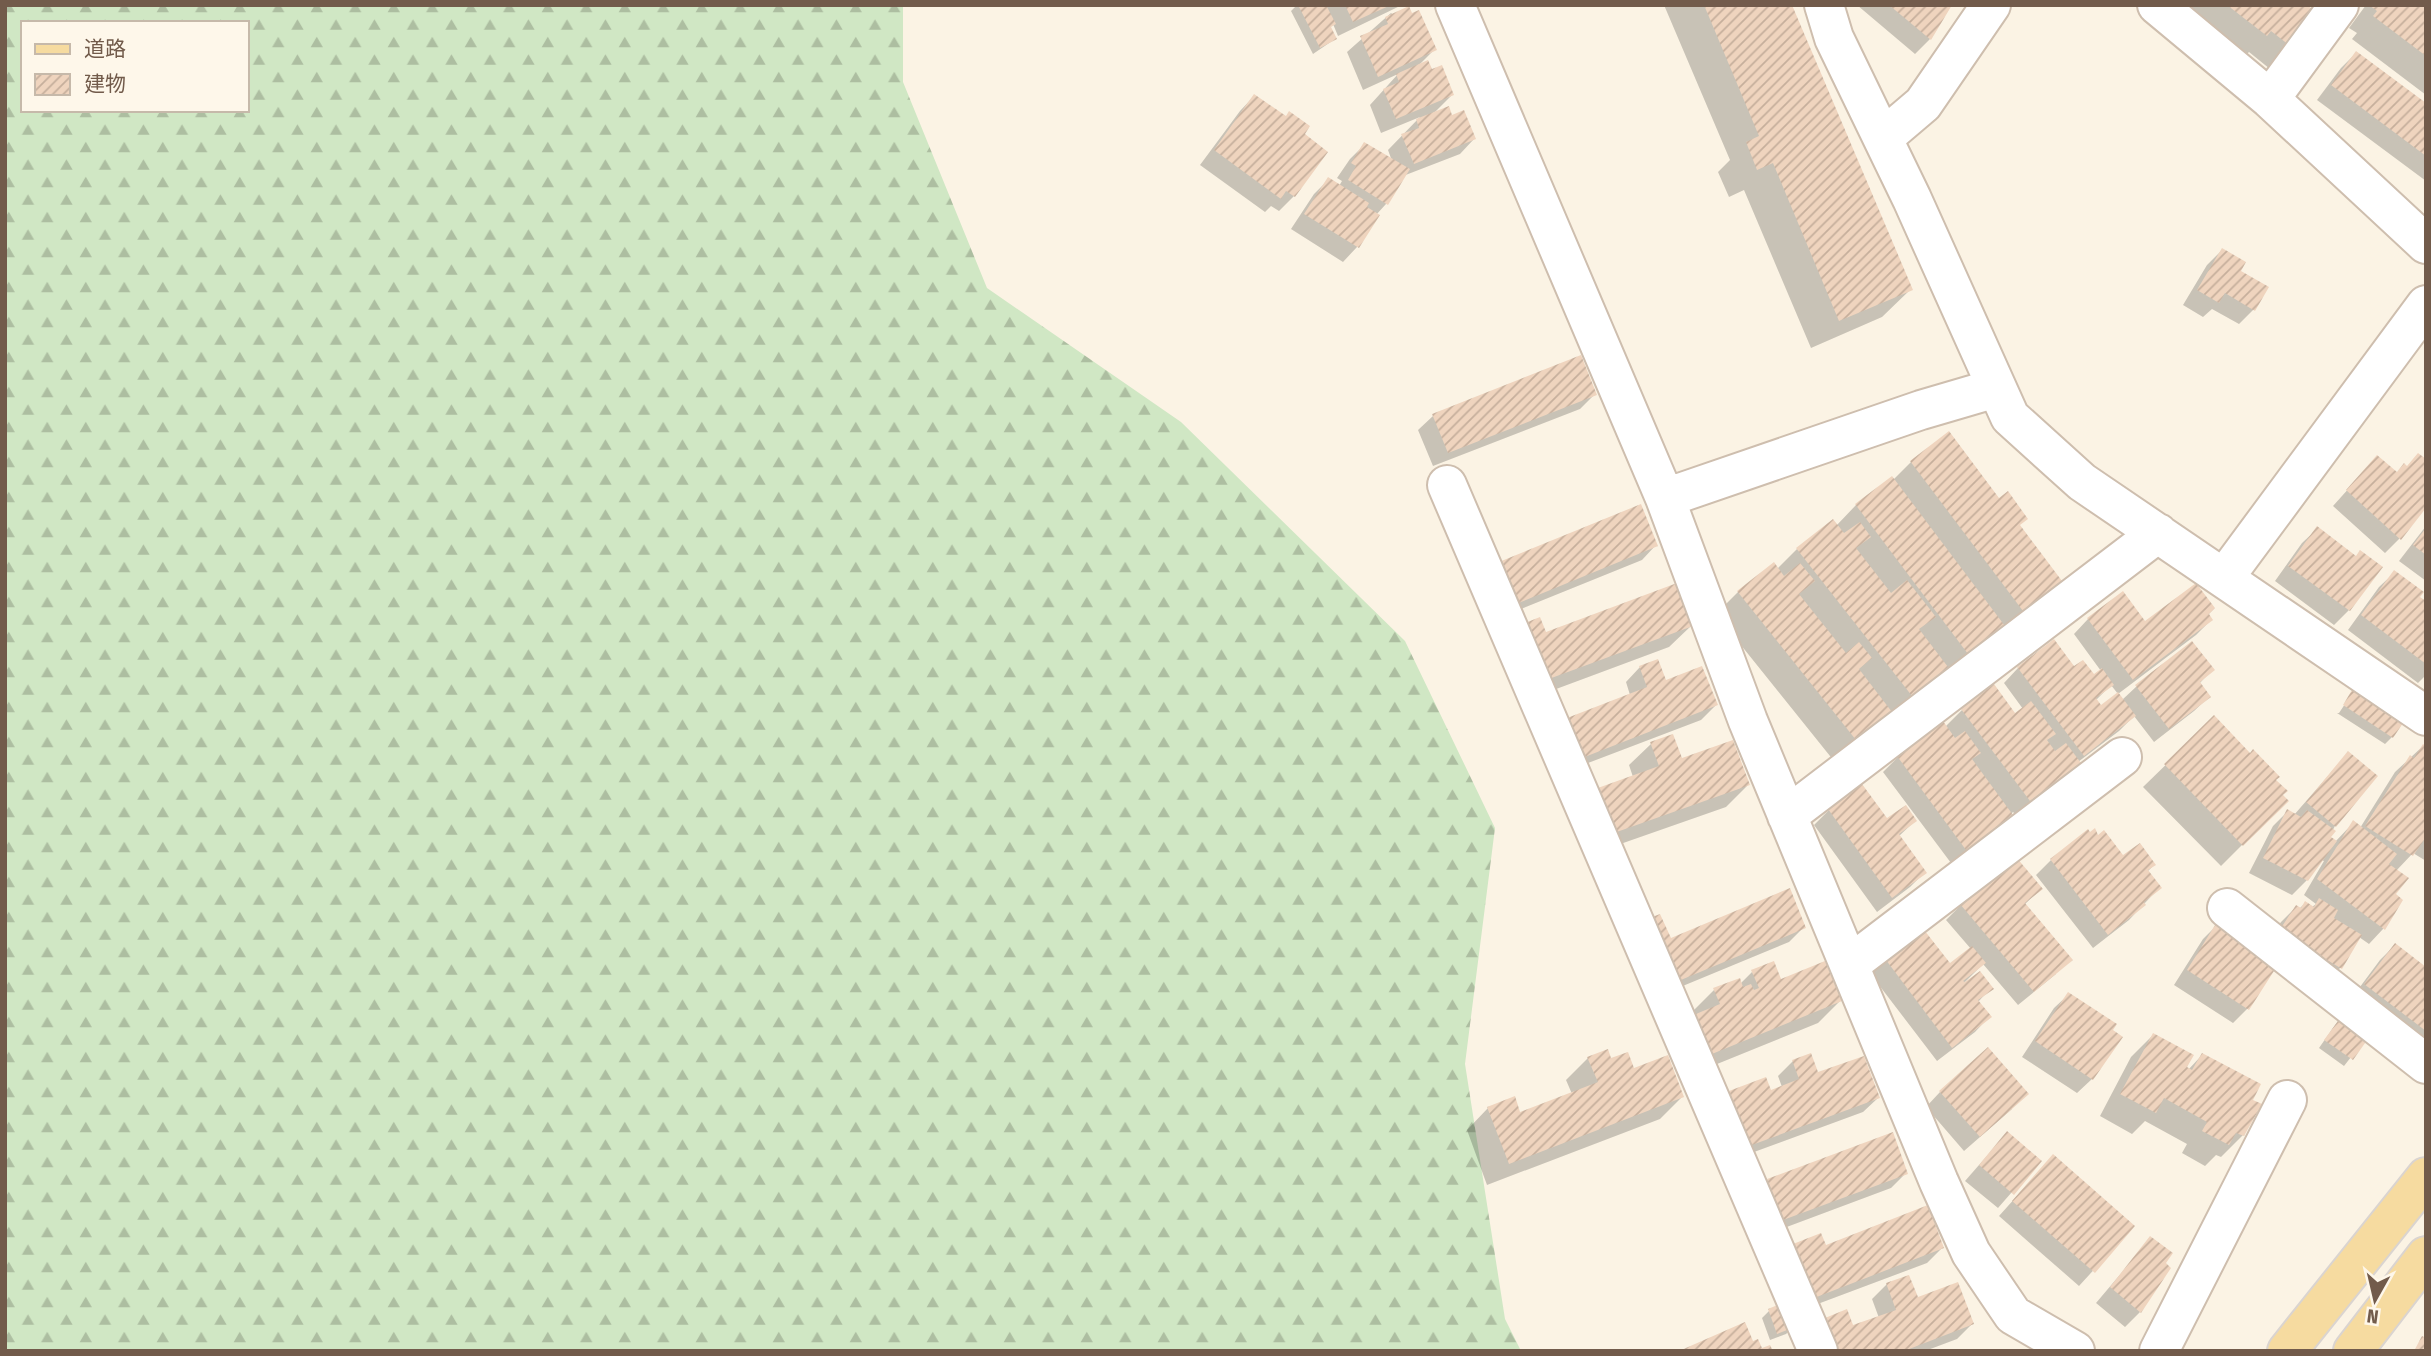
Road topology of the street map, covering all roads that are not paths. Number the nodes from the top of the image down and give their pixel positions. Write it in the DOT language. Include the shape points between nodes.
graph roads {
  1 [pos="1455,5"];
  2 [pos="1824,5"];
  3 [pos="1991,5"];
  4 [pos="2157,5"];
  5 [pos="2339,5"];
  6 [pos="2270,100"];
  7 [pos="1883,138"];
  8 [pos="2426,244"];
  9 [pos="2426,305"];
  10 [pos="1996,387"];
  11 [pos="1447,485"];
  12 [pos="1665,498"];
  13 [pos="2158,533"];
  14 [pos="2224,578"];
  15 [pos="2426,716"];
  16 [pos="2122,757"];
  17 [pos="1787,816"];
  18 [pos="2227,908"];
  19 [pos="1849,965"];
  20 [pos="2426,1064"];
  21 [pos="2287,1100"];
  22 [pos="2426,1177"];
  23 [pos="2426,1256"];
  24 [pos="1818,1351"];
  25 [pos="2075,1351"];
  26 [pos="2160,1351"];
  27 [pos="2287,1351"];
  28 [pos="2353,1351"];
  1 -- 12 [label="street"];
  2 -- 7 [label="street" via="1834,38"];
  3 -- 7 [label="street" via="1923,104"];
  4 -- 6 [label="street"];
  5 -- 6 [label="street"];
  6 -- 8 [label="street"];
  7 -- 10 [label="street"];
  9 -- 14 [label="street"];
  10 -- 12 [label="street"];
  10 -- 13 [label="street" via="2010,417 2082,482"];
  11 -- 24 [label="street"];
  12 -- 17 [label="street"];
  13 -- 14 [label="street"];
  13 -- 17 [label="street"];
  14 -- 15 [label="street"];
  16 -- 19 [label="street"];
  17 -- 19 [label="street"];
  18 -- 20 [label="street"];
  19 -- 25 [label="street" via="1971,1254 2013,1315"];
  21 -- 26 [label="street"];
  22 -- 27 [label="main road"];
  23 -- 28 [label="main road"];
}
